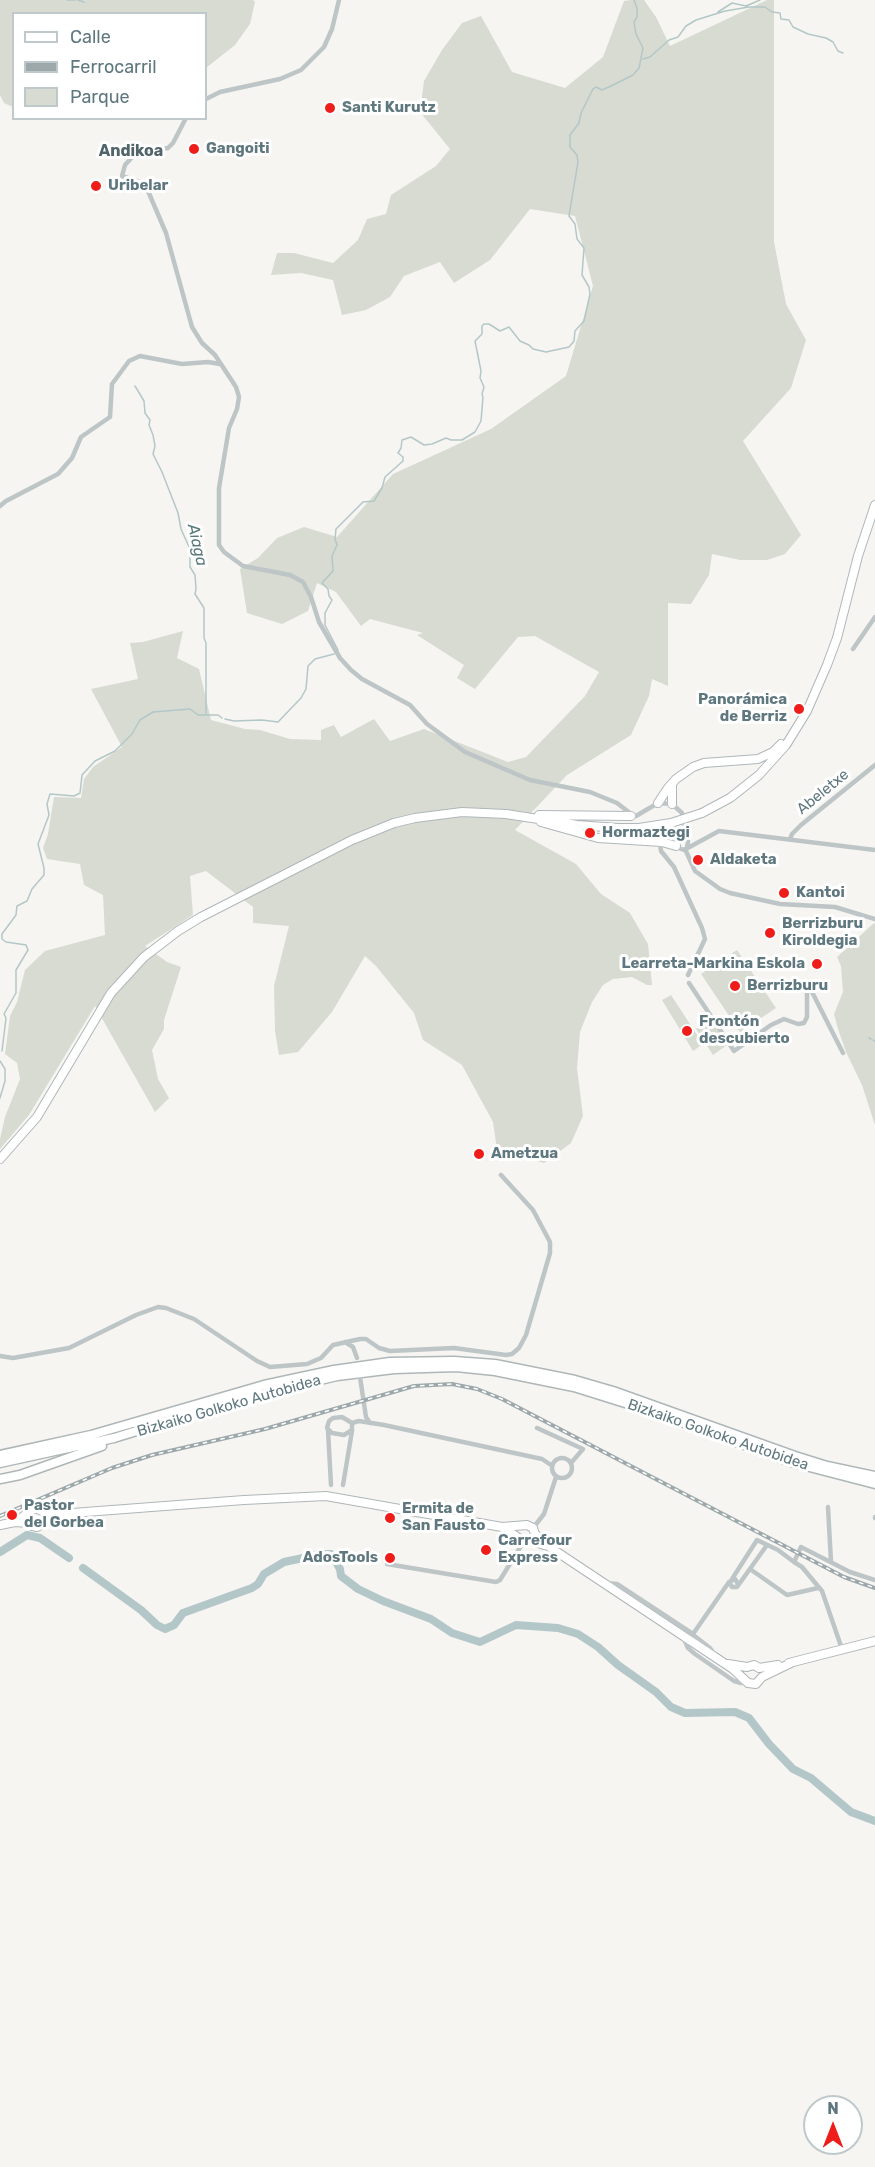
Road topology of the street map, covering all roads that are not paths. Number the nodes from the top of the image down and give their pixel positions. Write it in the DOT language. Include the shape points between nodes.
graph roads {
  1 [pos="339,0"];
  2 [pos="207,98"];
  3 [pos="185,120"];
  4 [pos="221,364"];
  5 [pos="875,505"];
  6 [pos="0,506"];
  7 [pos="875,616"];
  8 [pos="854,649"];
  9 [pos="800,723"];
  10 [pos="875,765"];
  11 [pos="672,785"];
  12 [pos="658,803"];
  13 [pos="672,804"];
  14 [pos="512,814"];
  15 [pos="631,816"];
  16 [pos="528,817"];
  17 [pos="684,826"];
  18 [pos="790,839"];
  19 [pos="688,841"];
  20 [pos="646,842"];
  21 [pos="662,842"];
  22 [pos="677,842"];
  23 [pos="688,848"];
  24 [pos="875,850"];
  25 [pos="663,853"];
  26 [pos="875,919"];
  27 [pos="688,975"];
  28 [pos="689,983"];
  29 [pos="843,1053"];
  30 [pos="0,1159"];
  31 [pos="501,1175"];
  32 [pos="360,1339"];
  33 [pos="345,1342"];
  34 [pos="353,1347"];
  35 [pos="0,1356"];
  36 [pos="357,1358"];
  37 [pos="360,1377"];
  38 [pos="366,1411"];
  39 [pos="359,1421"];
  40 [pos="352,1423"];
  41 [pos="370,1423"];
  42 [pos="163,1424"];
  43 [pos="537,1428"];
  44 [pos="328,1430"];
  45 [pos="352,1430"];
  46 [pos="0,1455"];
  47 [pos="0,1463"];
  48 [pos="571,1463"];
  49 [pos="551,1465"];
  50 [pos="875,1476"];
  51 [pos="556,1477"];
  52 [pos="0,1479"];
  53 [pos="875,1484"];
  54 [pos="331,1485"];
  55 [pos="343,1485"];
  56 [pos="828,1506"];
  57 [pos="42,1512"];
  58 [pos="27,1514"];
  59 [pos="59,1514"];
  60 [pos="15,1522"];
  61 [pos="28,1523"];
  62 [pos="43,1523"];
  63 [pos="0,1525"];
  64 [pos="502,1527"];
  65 [pos="521,1527"];
  66 [pos="533,1534"];
  67 [pos="520,1542"];
  68 [pos="767,1545"];
  69 [pos="794,1562"];
  70 [pos="831,1562"];
  71 [pos="387,1564"];
  72 [pos="750,1569"];
  73 [pos="875,1580"];
  74 [pos="602,1582"];
  75 [pos="731,1583"];
  76 [pos="818,1587"];
  77 [pos="693,1634"];
  78 [pos="681,1635"];
  79 [pos="874,1642"];
  80 [pos="842,1649"];
  81 [pos="719,1660"];
  82 [pos="793,1662"];
  83 [pos="747,1667"];
  84 [pos="759,1668"];
  85 [pos="762,1677"];
  86 [pos="744,1679"];
  1 -- 2 [label="street" via="324,47 301,70"];
  3 -- 4 [label="street" via="168,148 134,155 122,176 145,184 166,233 192,327"];
  4 -- 6 [label="street" via="182,364 140,356 129,362 112,384 110,417 81,437 72,458 58,474"];
  4 -- 15 [label="street" via="239,397 229,428 219,488 219,544 224,552 243,566 290,574 303,582 319,622 351,670 410,705 465,752 530,780 590,792 617,803"];
  5 -- 9 [label="main road" via="827,665"];
  7 -- 8 [label="street"];
  9 -- 11 [label="main road" via="779,747 765,756 699,765 681,774"];
  9 -- 16 [label="main road, bridge" via="759,775 730,798 702,813 639,828 608,828"];
  10 -- 18 [label="street, Abeletxe" via="801,825"];
  11 -- 12 [label="main road"];
  11 -- 13 [label="main road"];
  12 -- 13 [label="street"];
  12 -- 15 [label="street"];
  13 -- 17 [label="street" via="682,813"];
  14 -- 15 [label="main road"];
  14 -- 16 [label="main road"];
  14 -- 30 [label="main road" via="438,813 394,823 352,840 178,931 144,957 111,993 37,1117"];
  16 -- 20 [label="main road" via="598,838"];
  17 -- 19 [label="street"];
  17 -- 22 [label="street"];
  18 -- 23 [label="street" via="718,831"];
  18 -- 24 [label="street"];
  19 -- 22 [label="street" via="683,837"];
  19 -- 23 [label="street"];
  20 -- 21 [label="main road"];
  20 -- 25 [label="street"];
  21 -- 22 [label="main road"];
  21 -- 25 [label="street"];
  22 -- 23 [label="street" via="680,850"];
  22 -- 25 [label="street"];
  23 -- 26 [label="street" via="689,862 695,871 730,893 780,904 835,908"];
  25 -- 27 [label="street" via="674,867 704,934 704,943"];
  28 -- 29 [label="street" via="734,1051 784,1018 804,1023 807,993 811,990"];
  31 -- 32 [label="street" via="533,1209 550,1242 543,1280 519,1348 506,1355 454,1348 390,1351"];
  32 -- 33 [label="street"];
  32 -- 34 [label="street"];
  33 -- 34 [label="street"];
  33 -- 35 [label="street" via="333,1345 321,1359 270,1366 194,1319 158,1307 69,1348 13,1358"];
  34 -- 36 [label="street"];
  37 -- 38 [label="street"];
  38 -- 39 [label="street"];
  38 -- 41 [label="street"];
  39 -- 40 [label="street"];
  39 -- 41 [label="street"];
  40 -- 44 [label="street" via="342,1417 333,1418 327,1424"];
  40 -- 45 [label="street"];
  41 -- 49 [label="street" via="542,1459"];
  42 -- 47 [label="highway, Bizkaiko Golkoko Autobidea"];
  42 -- 52 [label="highway"];
  42 -- 53 [label="highway, Bizkaiko Golkoko Autobidea" via="264,1393 367,1371 426,1367 495,1371 594,1392 794,1463"];
  43 -- 48 [label="street" via="583,1449"];
  44 -- 45 [label="street" via="340,1435"];
  44 -- 54 [label="street"];
  45 -- 55 [label="street"];
  46 -- 50 [label="highway, Bizkaiko Golkoko Autobidea" via="91,1436 264,1384 390,1362 454,1361 495,1364 575,1380 795,1456"];
  48 -- 49 [label="street" via="562,1458"];
  48 -- 51 [label="street" via="569,1476"];
  49 -- 51 [label="street"];
  51 -- 66 [label="street"];
  56 -- 70 [label="street"];
  57 -- 58 [label="main road" via="35,1508"];
  57 -- 59 [label="main road"];
  57 -- 62 [label="main road"];
  58 -- 60 [label="main road"];
  58 -- 61 [label="main road"];
  59 -- 62 [label="main road"];
  59 -- 64 [label="main road" via="326,1496"];
  60 -- 61 [label="main road"];
  60 -- 63 [label="main road"];
  61 -- 62 [label="main road" via="35,1527"];
  64 -- 65 [label="main road"];
  64 -- 67 [label="main road"];
  65 -- 66 [label="main road" via="527,1525"];
  65 -- 67 [label="main road"];
  66 -- 67 [label="main road"];
  66 -- 74 [label="main road"];
  67 -- 71 [label="street" via="496,1582"];
  68 -- 69 [label="street"];
  68 -- 72 [label="street"];
  68 -- 75 [label="street" via="758,1540"];
  69 -- 70 [label="street" via="801,1547"];
  69 -- 76 [label="street"];
  70 -- 73 [label="street"];
  72 -- 75 [label="street" via="738,1584 737,1580"];
  72 -- 76 [label="street" via="787,1595"];
  74 -- 77 [label="street" via="616,1584"];
  74 -- 78 [label="main road"];
  75 -- 77 [label="street"];
  76 -- 80 [label="street"];
  77 -- 78 [label="street"];
  77 -- 81 [label="street"];
  78 -- 81 [label="main road"];
  78 -- 86 [label="street" via="701,1659 734,1681 744,1683"];
  79 -- 80 [label="main road"];
  80 -- 82 [label="main road"];
  81 -- 83 [label="main road"];
  81 -- 86 [label="main road"];
  82 -- 84 [label="main road"];
  82 -- 85 [label="main road"];
  83 -- 84 [label="main road"];
  83 -- 86 [label="main road"];
  84 -- 85 [label="main road"];
  85 -- 86 [label="main road" via="753,1684"];
}
